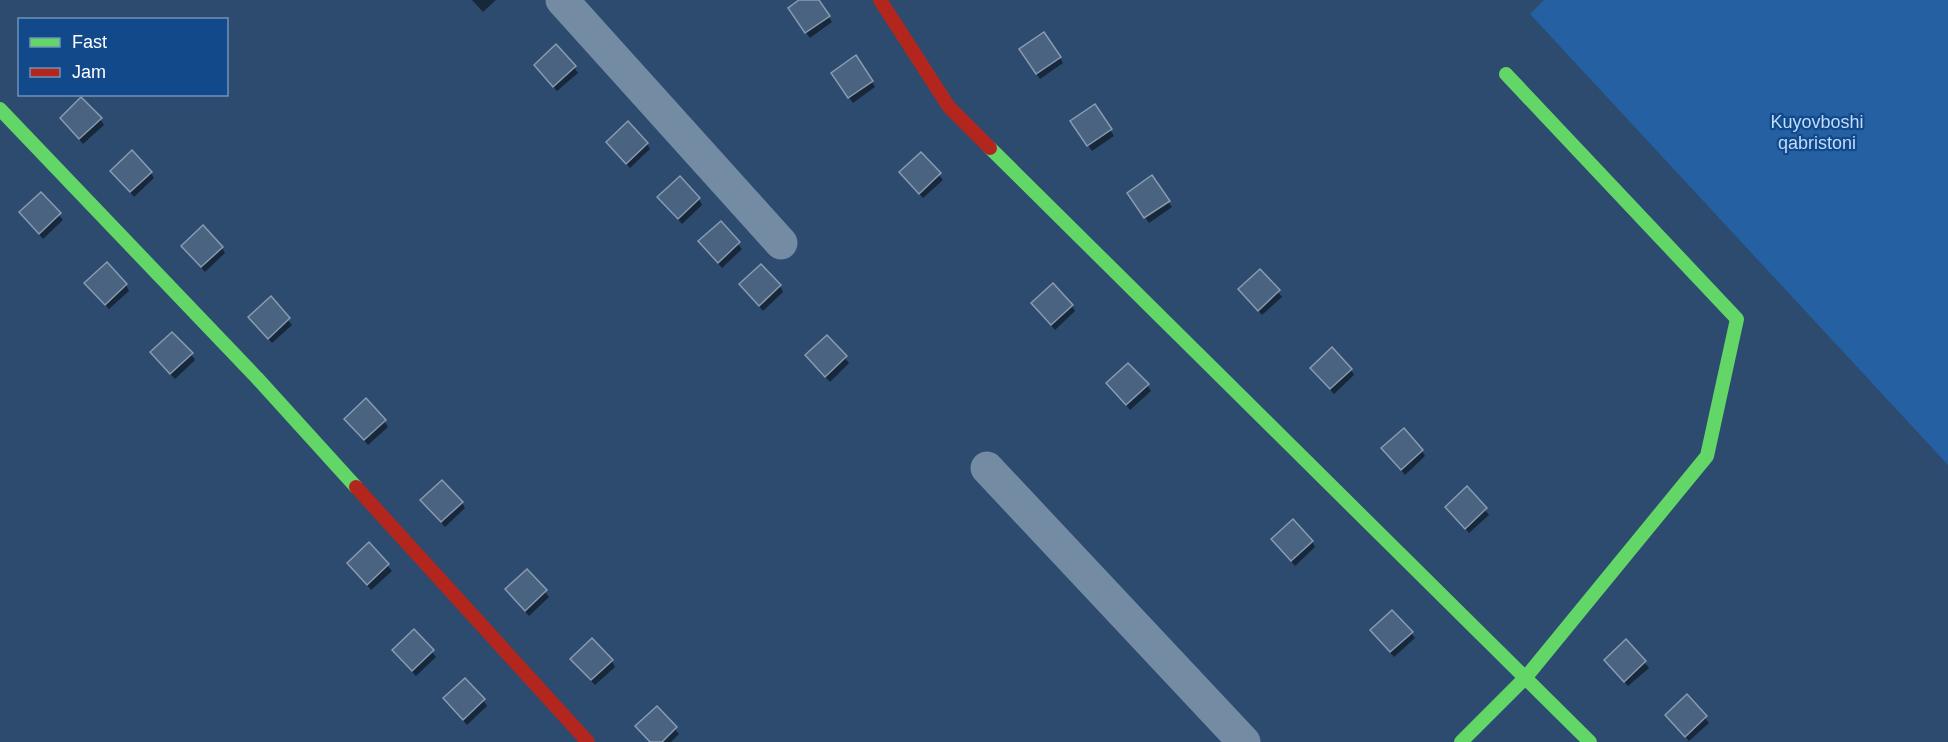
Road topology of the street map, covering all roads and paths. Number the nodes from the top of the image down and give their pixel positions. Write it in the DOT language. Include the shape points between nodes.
graph roads {
  1 [pos="562,0"];
  2 [pos="880,0"];
  3 [pos="1506,74"];
  4 [pos="0,109"];
  5 [pos="781,243"];
  6 [pos="987,468"];
  7 [pos="1526,677"];
  8 [pos="588,742"];
  9 [pos="1244,742"];
  10 [pos="1461,742"];
  11 [pos="1590,742"];
  1 -- 5 [label="street"];
  2 -- 7 [label="street" via="949,107"];
  3 -- 7 [label="street" via="1737,319 1707,456"];
  4 -- 8 [label="street" via="257,378"];
  6 -- 9 [label="street"];
  7 -- 10 [label="street"];
  7 -- 11 [label="street"];
}
